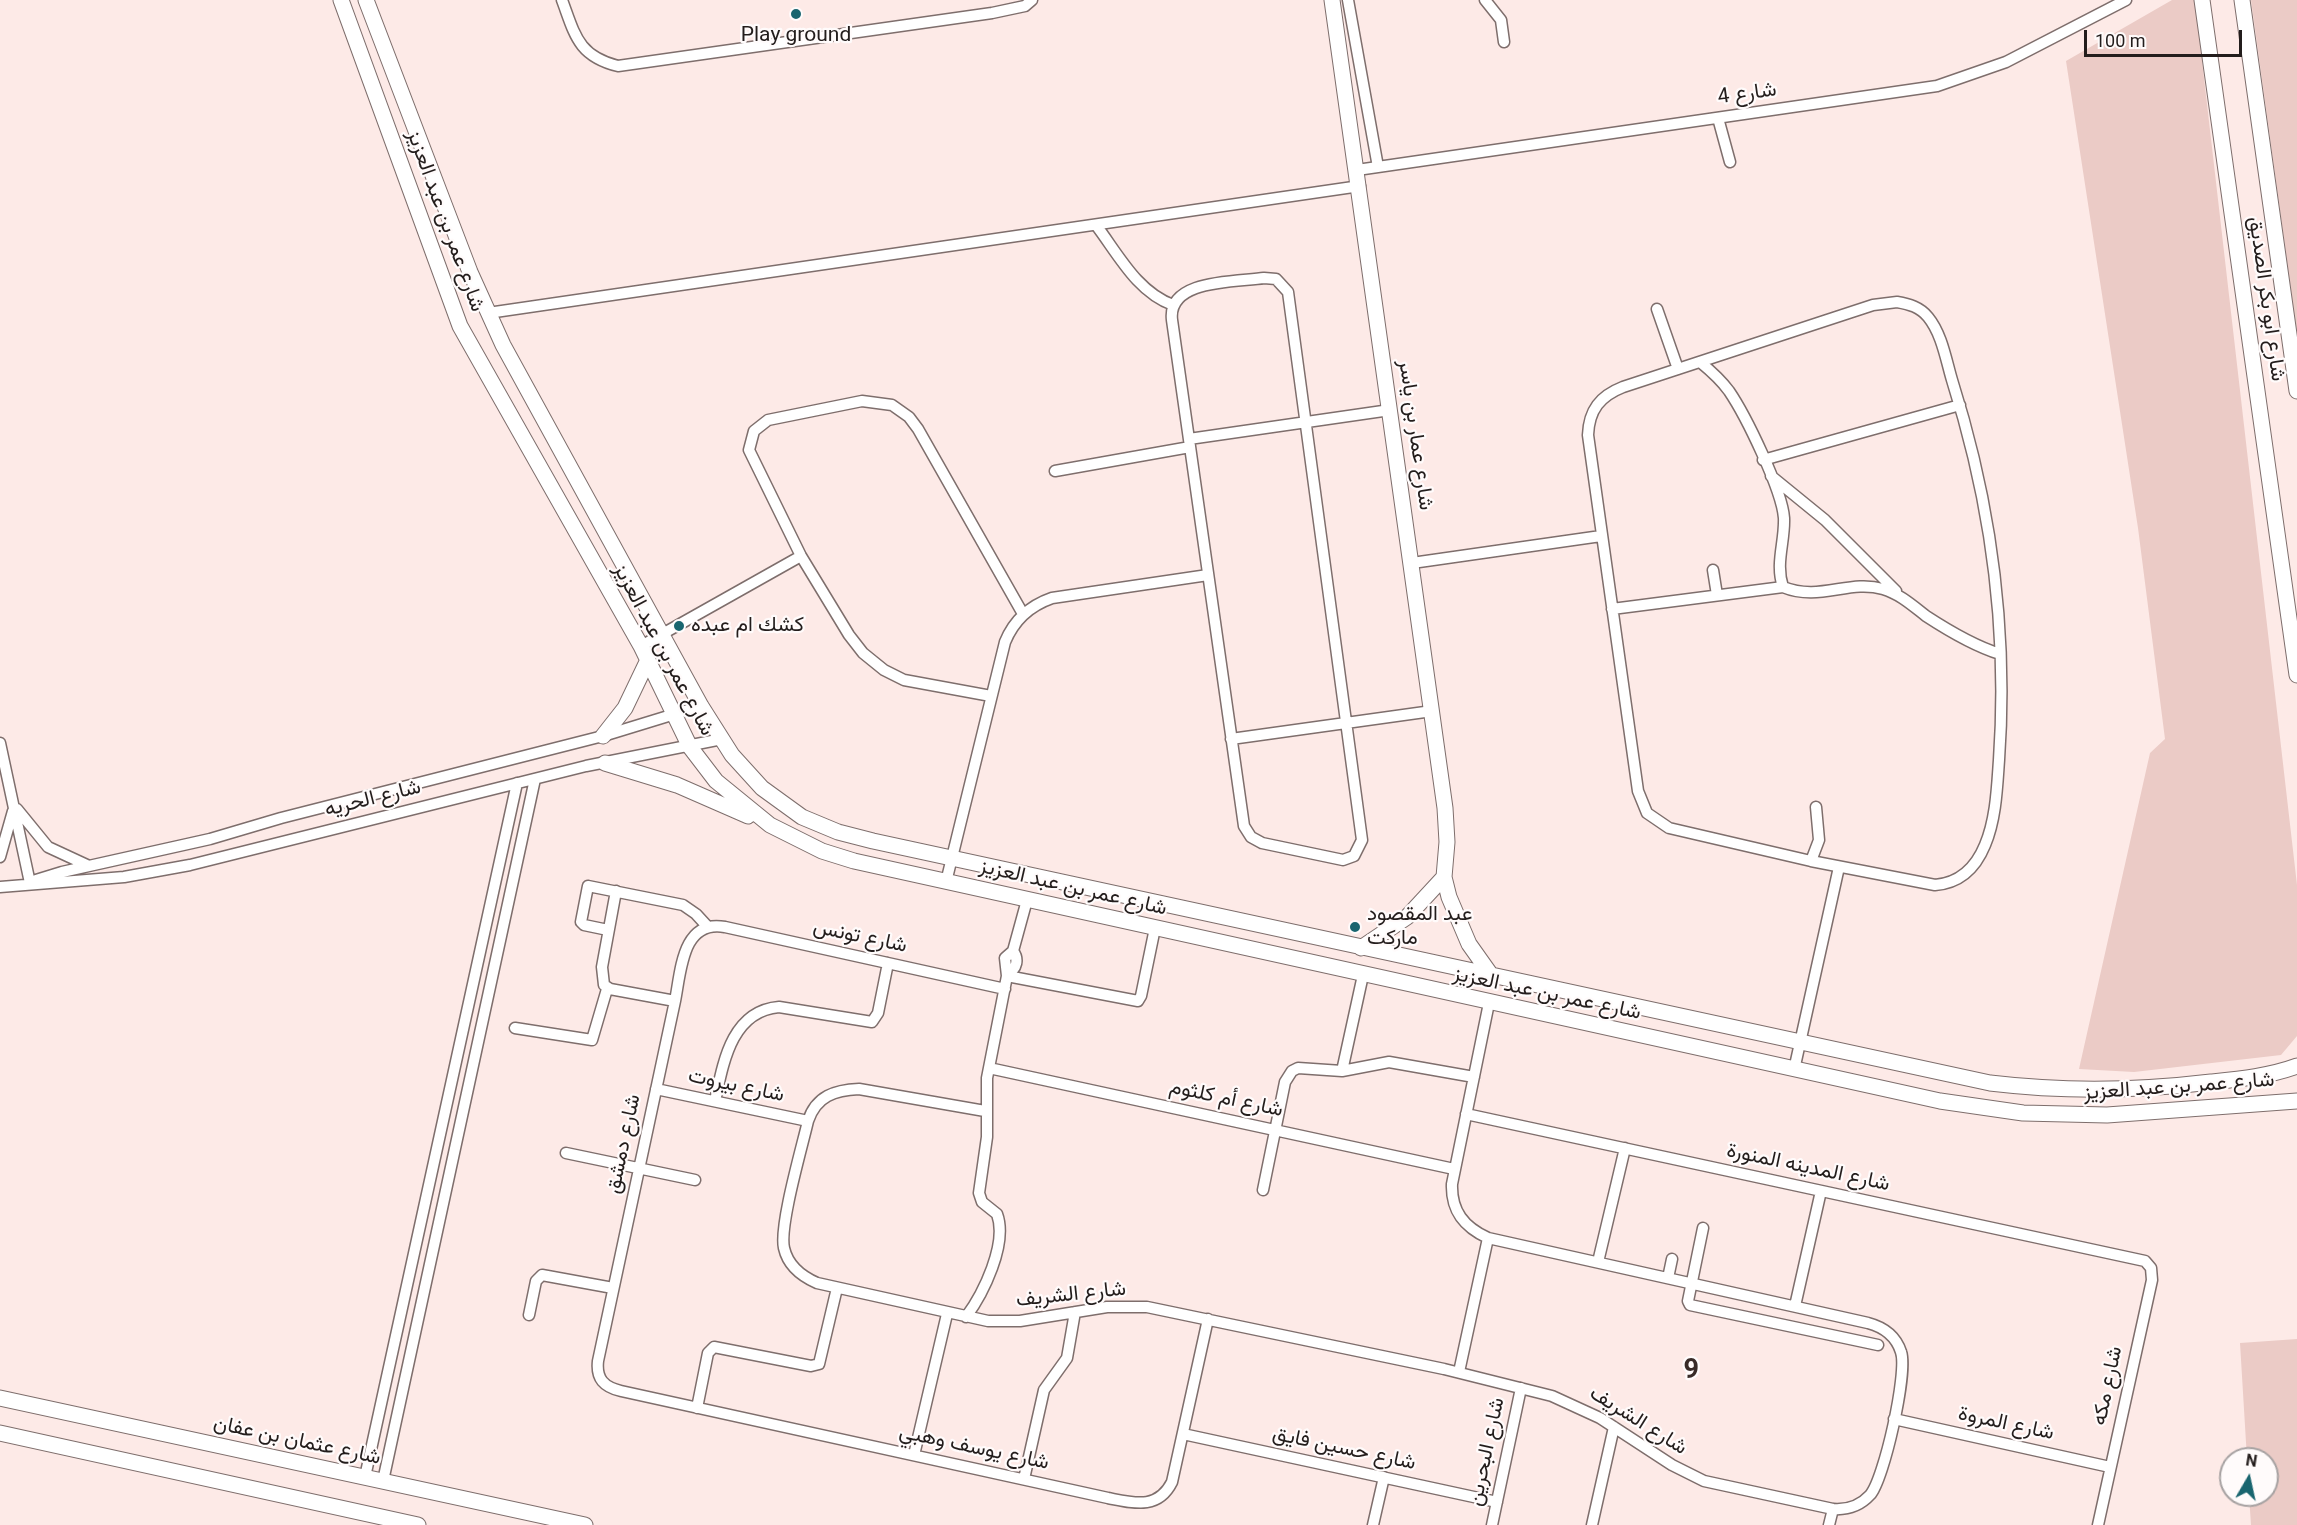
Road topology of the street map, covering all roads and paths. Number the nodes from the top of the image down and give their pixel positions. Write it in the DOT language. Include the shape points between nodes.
graph roads {
  1 [pos="342,0"];
  2 [pos="366,0"];
  3 [pos="561,0"];
  4 [pos="1032,0"];
  5 [pos="1332,0"];
  6 [pos="1348,0"];
  7 [pos="1485,0"];
  8 [pos="2126,0"];
  9 [pos="2202,0"];
  10 [pos="2242,0"];
  11 [pos="2104,5"];
  12 [pos="1504,42"];
  13 [pos="1718,118"];
  14 [pos="1730,162"];
  15 [pos="1378,167"];
  16 [pos="1357,170"];
  17 [pos="1359,186"];
  18 [pos="1096,225"];
  19 [pos="1173,305"];
  20 [pos="1657,309"];
  21 [pos="488,313"];
  22 [pos="1700,362"];
  23 [pos="1678,369"];
  24 [pos="2297,391"];
  25 [pos="1960,405"];
  26 [pos="1390,410"];
  27 [pos="1306,422"];
  28 [pos="1190,443"];
  29 [pos="1762,460"];
  30 [pos="1055,471"];
  31 [pos="1769,475"];
  32 [pos="1601,536"];
  33 [pos="801,556"];
  34 [pos="1412,563"];
  35 [pos="1713,570"];
  36 [pos="1208,575"];
  37 [pos="1783,587"];
  38 [pos="1717,595"];
  39 [pos="1900,596"];
  40 [pos="1612,609"];
  41 [pos="1023,614"];
  42 [pos="662,634"];
  43 [pos="641,646"];
  44 [pos="2000,654"];
  45 [pos="647,662"];
  46 [pos="2297,675"];
  47 [pos="991,696"];
  48 [pos="701,706"];
  49 [pos="1432,711"];
  50 [pos="672,714"];
  51 [pos="1348,723"];
  52 [pos="603,736"];
  53 [pos="722,739"];
  54 [pos="1231,739"];
  55 [pos="0,743"];
  56 [pos="690,747"];
  57 [pos="605,763"];
  58 [pos="535,779"];
  59 [pos="517,783"];
  60 [pos="14,805"];
  61 [pos="1816,807"];
  62 [pos="770,825"];
  63 [pos="0,857"];
  64 [pos="952,858"];
  65 [pos="1810,861"];
  66 [pos="90,866"];
  67 [pos="1839,867"];
  68 [pos="1444,877"];
  69 [pos="946,882"];
  70 [pos="30,883"];
  71 [pos="0,888"];
  72 [pos="616,891"];
  73 [pos="1027,900"];
  74 [pos="486,925"];
  75 [pos="707,926"];
  76 [pos="502,928"];
  77 [pos="1155,928"];
  78 [pos="608,930"];
  79 [pos="1361,948"];
  80 [pos="888,963"];
  81 [pos="477,965"];
  82 [pos="494,968"];
  83 [pos="1008,975"];
  84 [pos="1363,975"];
  85 [pos="1491,975"];
  86 [pos="607,989"];
  87 [pos="1005,989"];
  88 [pos="675,1001"];
  89 [pos="1489,1003"];
  90 [pos="515,1028"];
  91 [pos="1800,1043"];
  92 [pos="2297,1066"];
  93 [pos="989,1068"];
  94 [pos="1794,1070"];
  95 [pos="1342,1071"];
  96 [pos="1474,1077"];
  97 [pos="2252,1077"];
  98 [pos="656,1089"];
  99 [pos="715,1101"];
  100 [pos="2297,1101"];
  101 [pos="2254,1103"];
  102 [pos="985,1111"];
  103 [pos="1466,1114"];
  104 [pos="808,1121"];
  105 [pos="1275,1129"];
  106 [pos="1625,1148"];
  107 [pos="566,1153"];
  108 [pos="639,1169"];
  109 [pos="1454,1169"];
  110 [pos="695,1180"];
  111 [pos="1263,1190"];
  112 [pos="1821,1191"];
  113 [pos="1703,1228"];
  114 [pos="1488,1238"];
  115 [pos="1672,1259"];
  116 [pos="2141,1259"];
  117 [pos="1598,1262"];
  118 [pos="1668,1278"];
  119 [pos="1692,1283"];
  120 [pos="613,1288"];
  121 [pos="837,1288"];
  122 [pos="1795,1306"];
  123 [pos="402,1310"];
  124 [pos="1075,1312"];
  125 [pos="419,1314"];
  126 [pos="948,1314"];
  127 [pos="529,1315"];
  128 [pos="966,1317"];
  129 [pos="1208,1319"];
  130 [pos="1878,1345"];
  131 [pos="393,1352"];
  132 [pos="410,1354"];
  133 [pos="1459,1372"];
  134 [pos="600,1378"];
  135 [pos="1521,1388"];
  136 [pos="0,1398"];
  137 [pos="698,1408"];
  138 [pos="1894,1419"];
  139 [pos="1614,1427"];
  140 [pos="0,1433"];
  141 [pos="1183,1434"];
  142 [pos="914,1455"];
  143 [pos="2110,1467"];
  144 [pos="365,1477"];
  145 [pos="1384,1478"];
  146 [pos="1024,1479"];
  147 [pos="383,1480"];
  148 [pos="1497,1502"];
  149 [pos="1833,1509"];
  150 [pos="418,1525"];
  151 [pos="585,1525"];
  152 [pos="1373,1525"];
  153 [pos="1492,1525"];
  154 [pos="1592,1525"];
  155 [pos="1829,1525"];
  156 [pos="2098,1525"];
  1 -- 43 [label="street, شارع عمر بن عبد العزيز" via="460,326"];
  2 -- 21 [label="street, شارع عمر بن عبد العزيز"];
  3 -- 4 [label="street" via="576,40 587,53 618,66 992,13 1025,6"];
  5 -- 16 [label="street, شارع عمار بن ياسر"];
  6 -- 15 [label="street"];
  7 -- 12 [label="street" via="1501,20"];
  8 -- 11 [label="street, شارع 4"];
  9 -- 46 [label="street, شارع ابو بكر الصديق"];
  10 -- 24 [label="street, شارع ابو بكر الصديق"];
  11 -- 13 [label="street, شارع 4" via="2006,62 1958,81"];
  13 -- 14 [label="street"];
  13 -- 15 [label="street, شارع 4"];
  15 -- 16 [label="street, شارع 4"];
  16 -- 17 [label="street, شارع عمار بن ياسر"];
  17 -- 18 [label="street"];
  17 -- 26 [label="street, شارع عمار بن ياسر"];
  18 -- 19 [label="street" via="1141,285"];
  18 -- 21 [label="street"];
  19 -- 27 [label="street" via="1179,296 1194,288 1264,278 1281,282 1288,292"];
  19 -- 28 [label="street"];
  20 -- 23 [label="street"];
  21 -- 42 [label="street, شارع عمر بن عبد العزيز"];
  22 -- 23 [label="street"];
  22 -- 25 [label="street" via="1873,305 1908,303 1928,316 1934,326"];
  22 -- 29 [label="street" via="1729,392"];
  23 -- 32 [label="street" via="1611,392 1593,411 1588,435"];
  25 -- 29 [label="street"];
  25 -- 44 [label="street" via="1975,460 1991,549"];
  26 -- 27 [label="street"];
  26 -- 34 [label="street, شارع عمار بن ياسر"];
  27 -- 28 [label="street"];
  27 -- 51 [label="street"];
  28 -- 30 [label="street"];
  28 -- 36 [label="street"];
  29 -- 31 [label="street"];
  31 -- 37 [label="street" via="1782,508 1784,530 1779,565"];
  31 -- 39 [label="street" via="1834,528"];
  32 -- 34 [label="street"];
  32 -- 40 [label="street"];
  33 -- 41 [label="street" via="750,457 752,435 763,423 777,418 862,401 884,402 898,408 914,423"];
  33 -- 42 [label="street"];
  33 -- 47 [label="street" via="849,635 884,670 910,682"];
  34 -- 49 [label="street, شارع عمار بن ياسر"];
  35 -- 38 [label="street"];
  36 -- 41 [label="street" via="1052,598"];
  36 -- 54 [label="street"];
  37 -- 38 [label="street"];
  37 -- 39 [label="street" via="1809,594 1869,587"];
  38 -- 40 [label="street"];
  39 -- 44 [label="street" via="1947,629"];
  40 -- 65 [label="street" via="1638,791 1647,813 1669,828"];
  41 -- 47 [label="street" via="1005,642"];
  42 -- 43 [label="street"];
  42 -- 48 [label="street, شارع عمر بن عبد العزيز"];
  43 -- 45 [label="street, شارع عمر بن عبد العزيز"];
  44 -- 67 [label="street" via="2000,736 1993,816 1985,846 1972,867 1956,880 1935,885"];
  45 -- 50 [label="street, شارع عمر بن عبد العزيز"];
  45 -- 52 [label="street" via="630,700"];
  47 -- 64 [label="street"];
  48 -- 50 [label="street, شارع الحريه"];
  48 -- 53 [label="street, شارع عمر بن عبد العزيز"];
  49 -- 51 [label="street"];
  49 -- 68 [label="street, شارع عمار بن ياسر" via="1447,825"];
  50 -- 52 [label="street, شارع الحريه"];
  50 -- 56 [label="street, شارع عمر بن عبد العزيز"];
  51 -- 54 [label="street"];
  51 -- 54 [label="street" via="1362,840 1354,856 1343,860 1262,843 1251,837 1244,826"];
  52 -- 66 [label="street, شارع الحريه" via="210,839"];
  53 -- 56 [label="street, شارع الحريه"];
  53 -- 64 [label="street, شارع عمر بن عبد العزيز" via="745,771 802,818 838,832"];
  55 -- 60 [label="street"];
  56 -- 57 [label="street, شارع الحريه"];
  56 -- 62 [label="street, شارع عمر بن عبد العزيز" via="716,781"];
  57 -- 58 [label="street, شارع الحريه"];
  57 -- 62 [label="street" via="677,785"];
  58 -- 59 [label="street, شارع الحريه"];
  58 -- 76 [label="street"];
  59 -- 70 [label="street, شارع الحريه" via="190,865 124,877"];
  59 -- 74 [label="street"];
  60 -- 63 [label="street"];
  60 -- 66 [label="street" via="48,847"];
  60 -- 70 [label="street"];
  61 -- 65 [label="street" via="1819,840"];
  62 -- 69 [label="street, شارع عمر بن عبد العزيز" via="822,851"];
  64 -- 69 [label="street"];
  64 -- 79 [label="street, شارع عمر بن عبد العزيز"];
  65 -- 67 [label="street"];
  66 -- 70 [label="street, شارع الحريه"];
  67 -- 91 [label="street"];
  68 -- 79 [label="street" via="1407,917"];
  68 -- 85 [label="street, شارع عمار بن ياسر" via="1462,931"];
  69 -- 73 [label="street, شارع عمر بن عبد العزيز"];
  70 -- 71 [label="street, شارع الحريه"];
  72 -- 75 [label="street" via="683,905"];
  72 -- 78 [label="street"];
  72 -- 78 [label="street" via="587,886 580,920 584,926"];
  73 -- 77 [label="street, شارع عمر بن عبد العزيز"];
  73 -- 83 [label="street" via="1013,951 1016,965"];
  74 -- 76 [label="street"];
  74 -- 81 [label="street"];
  75 -- 80 [label="street, شارع تونس"];
  75 -- 88 [label="street, شارع دمشق" via="688,943"];
  76 -- 82 [label="street"];
  77 -- 83 [label="street" via="1142,996 1137,1001"];
  77 -- 84 [label="street, شارع عمر بن عبد العزيز"];
  78 -- 86 [label="street" via="601,972"];
  79 -- 85 [label="street, شارع عمر بن عبد العزيز"];
  80 -- 87 [label="street, شارع تونس"];
  80 -- 99 [label="street" via="878,1013 872,1022 779,1007 752,1017 734,1036 726,1052"];
  81 -- 82 [label="street"];
  81 -- 123 [label="street"];
  82 -- 125 [label="street"];
  83 -- 87 [label="street"];
  84 -- 89 [label="street, شارع عمر بن عبد العزيز"];
  84 -- 95 [label="street"];
  85 -- 91 [label="street, شارع عمر بن عبد العزيز"];
  86 -- 88 [label="street"];
  86 -- 90 [label="street" via="592,1040"];
  87 -- 93 [label="street"];
  88 -- 98 [label="street, شارع دمشق"];
  89 -- 94 [label="street, شارع عمر بن عبد العزيز"];
  89 -- 96 [label="street, شارع الشريف"];
  91 -- 94 [label="street"];
  91 -- 97 [label="street, شارع عمر بن عبد العزيز" via="1946,1075 2035,1088 2148,1090"];
  92 -- 97 [label="street, شارع عمر بن عبد العزيز"];
  93 -- 102 [label="street"];
  93 -- 105 [label="street, شارع أم كلثوم"];
  94 -- 101 [label="street, شارع عمر بن عبد العزيز" via="1940,1101 2023,1113 2139,1114"];
  95 -- 96 [label="street" via="1396,1062"];
  95 -- 105 [label="street" via="1305,1067 1292,1071 1285,1082"];
  96 -- 103 [label="street, شارع الشريف"];
  97 -- 101 [label="street"];
  98 -- 99 [label="street, شارع بيروت"];
  98 -- 108 [label="street, شارع دمشق"];
  99 -- 104 [label="street, شارع بيروت"];
  100 -- 101 [label="street, شارع عمر بن عبد العزيز"];
  102 -- 104 [label="street, شارع الشريف" via="878,1091 850,1090 823,1098"];
  102 -- 128 [label="street" via="987,1137 979,1193 982,1202 997,1214 998,1236 989,1276"];
  103 -- 106 [label="street, شارع المدينه المنورة"];
  103 -- 109 [label="street, شارع الشريف"];
  104 -- 121 [label="street, شارع الشريف" via="784,1247 799,1273"];
  105 -- 109 [label="street, شارع أم كلثوم"];
  105 -- 111 [label="street"];
  106 -- 112 [label="street, شارع المدينه المنورة"];
  106 -- 117 [label="street"];
  107 -- 108 [label="street"];
  108 -- 110 [label="street"];
  108 -- 120 [label="street, شارع دمشق"];
  109 -- 114 [label="street, شارع الشريف" via="1452,1191 1456,1212 1470,1228"];
  112 -- 116 [label="street, شارع المدينه المنورة"];
  112 -- 122 [label="street"];
  113 -- 119 [label="street"];
  114 -- 117 [label="street, شارع الشريف"];
  114 -- 133 [label="street"];
  115 -- 118 [label="street"];
  116 -- 143 [label="street, شارع مكه" via="2151,1268 2152,1280"];
  117 -- 118 [label="street, شارع الشريف"];
  118 -- 119 [label="street, شارع الشريف"];
  119 -- 122 [label="street, شارع الشريف"];
  119 -- 130 [label="street" via="1688,1301 1692,1306"];
  120 -- 127 [label="street" via="542,1275 536,1281"];
  120 -- 134 [label="street, شارع دمشق" via="598,1365"];
  121 -- 126 [label="street, شارع الشريف"];
  121 -- 137 [label="street" via="819,1364 811,1366 714,1347 708,1353"];
  122 -- 138 [label="street, شارع الشريف" via="1876,1325 1894,1338 1901,1350 1903,1371"];
  123 -- 125 [label="street"];
  123 -- 131 [label="street"];
  124 -- 128 [label="street, شارع الشريف" via="1011,1321"];
  124 -- 129 [label="street, شارع الشريف" via="1147,1307"];
  124 -- 146 [label="street" via="1067,1358 1044,1390"];
  125 -- 132 [label="street"];
  126 -- 128 [label="street, شارع الشريف"];
  126 -- 142 [label="street"];
  129 -- 133 [label="street, شارع الشريف"];
  129 -- 141 [label="street, شارع يوسف وهبي"];
  131 -- 132 [label="street"];
  131 -- 144 [label="street"];
  132 -- 147 [label="street"];
  133 -- 135 [label="street, شارع الشريف"];
  134 -- 137 [label="street, شارع يوسف وهبي" via="613,1389"];
  135 -- 139 [label="street, شارع الشريف" via="1570,1402"];
  135 -- 148 [label="street, شارع البحرين"];
  136 -- 144 [label="street, شارع عثمان بن عفان"];
  137 -- 142 [label="street, شارع يوسف وهبي"];
  138 -- 143 [label="street, شارع المروة"];
  138 -- 149 [label="street, شارع الشريف" via="1875,1490 1856,1506"];
  139 -- 149 [label="street, شارع الشريف" via="1672,1466 1704,1482"];
  139 -- 154 [label="street"];
  140 -- 150 [label="street"];
  141 -- 145 [label="street, شارع حسين فايق"];
  141 -- 146 [label="street, شارع يوسف وهبي" via="1172,1482 1163,1496 1148,1503"];
  142 -- 146 [label="street, شارع يوسف وهبي"];
  143 -- 156 [label="street, شارع مكه"];
  144 -- 147 [label="street, شارع عثمان بن عفان"];
  145 -- 148 [label="street, شارع حسين فايق"];
  145 -- 152 [label="street"];
  147 -- 151 [label="street, شارع عثمان بن عفان"];
  148 -- 153 [label="street, شارع البحرين"];
  149 -- 155 [label="street"];
}
